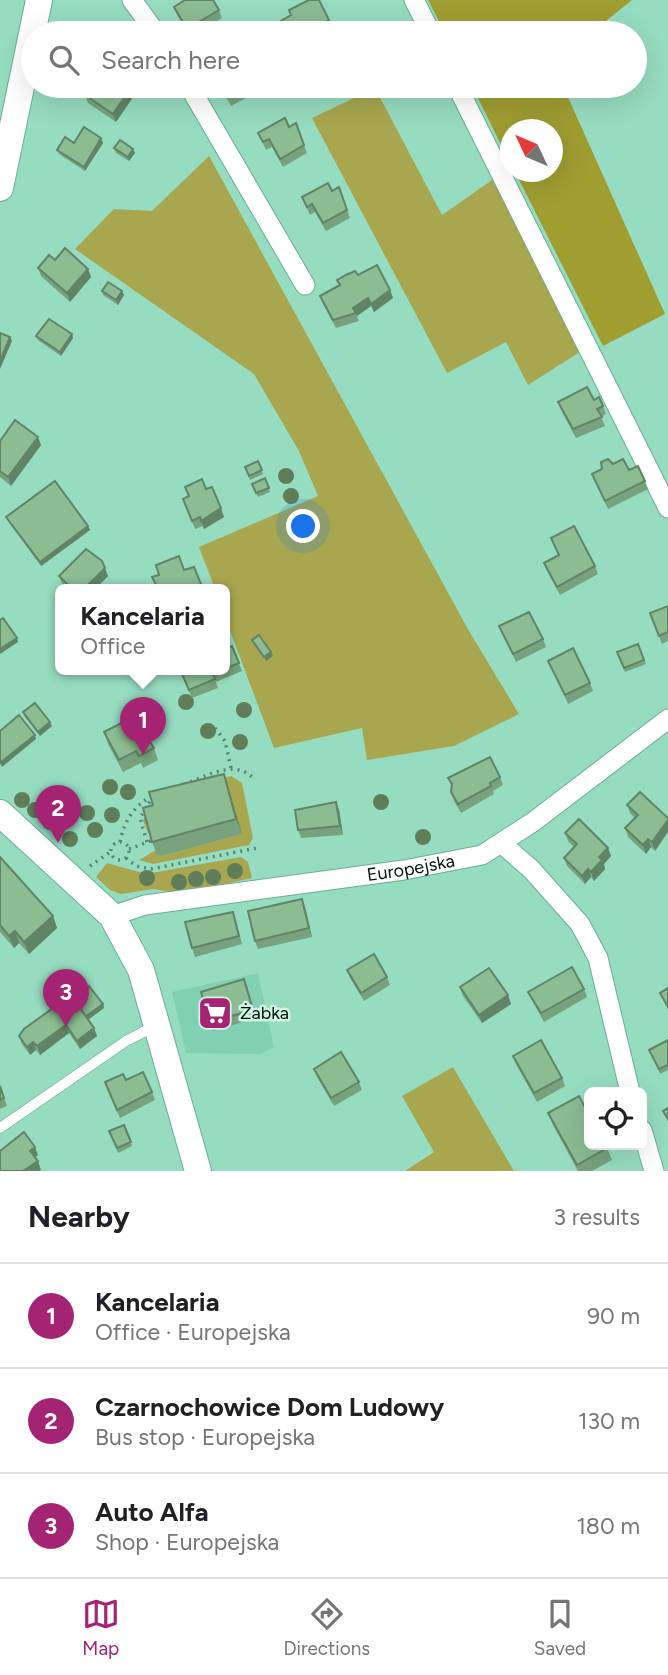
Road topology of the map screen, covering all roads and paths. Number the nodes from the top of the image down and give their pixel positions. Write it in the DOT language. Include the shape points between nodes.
graph roads {
  1 [pos="39,0"];
  2 [pos="132,0"];
  3 [pos="414,0"];
  4 [pos="34,21"];
  5 [pos="147,21"];
  6 [pos="425,21"];
  7 [pos="21,77"];
  8 [pos="196,98"];
  9 [pos="463,98"];
  10 [pos="4,149"];
  11 [pos="0,188"];
  12 [pos="305,285"];
  13 [pos="668,508"];
  14 [pos="668,719"];
  15 [pos="215,728"];
  16 [pos="231,768"];
  17 [pos="252,777"];
  18 [pos="180,785"];
  19 [pos="0,813"];
  20 [pos="153,840"];
  21 [pos="120,842"];
  22 [pos="147,842"];
  23 [pos="501,844"];
  24 [pos="257,848"];
  25 [pos="129,849"];
  26 [pos="110,852"];
  27 [pos="126,858"];
  28 [pos="87,871"];
  29 [pos="112,916"];
  30 [pos="159,1024"];
  31 [pos="629,1087"];
  32 [pos="0,1128"];
  33 [pos="647,1147"];
  34 [pos="198,1171"];
  35 [pos="654,1171"];
  1 -- 4 [label="street"];
  2 -- 5 [label="street"];
  3 -- 6 [label="street"];
  7 -- 10 [label="street"];
  8 -- 12 [label="street"];
  9 -- 13 [label="street"];
  10 -- 11 [label="street"];
  14 -- 23 [label="street, Europejska"];
  15 -- 16 [label="path" via="225,741"];
  16 -- 17 [label="path"];
  16 -- 18 [label="path"];
  19 -- 29 [label="street"];
  20 -- 22 [label="path"];
  21 -- 22 [label="path" via="127,819 155,794 140,818"];
  21 -- 25 [label="path"];
  21 -- 26 [label="path" via="111,846"];
  22 -- 25 [label="path"];
  23 -- 29 [label="street, Europejska" via="482,855 451,863 145,905"];
  23 -- 31 [label="street" via="531,869 580,924 598,958"];
  24 -- 27 [label="path" via="151,869"];
  25 -- 27 [label="path"];
  26 -- 27 [label="path" via="118,860"];
  26 -- 28 [label="path"];
  29 -- 30 [label="street" via="141,970"];
  30 -- 32 [label="lane" via="126,1041"];
  30 -- 34 [label="street"];
  33 -- 35 [label="street"];
}
